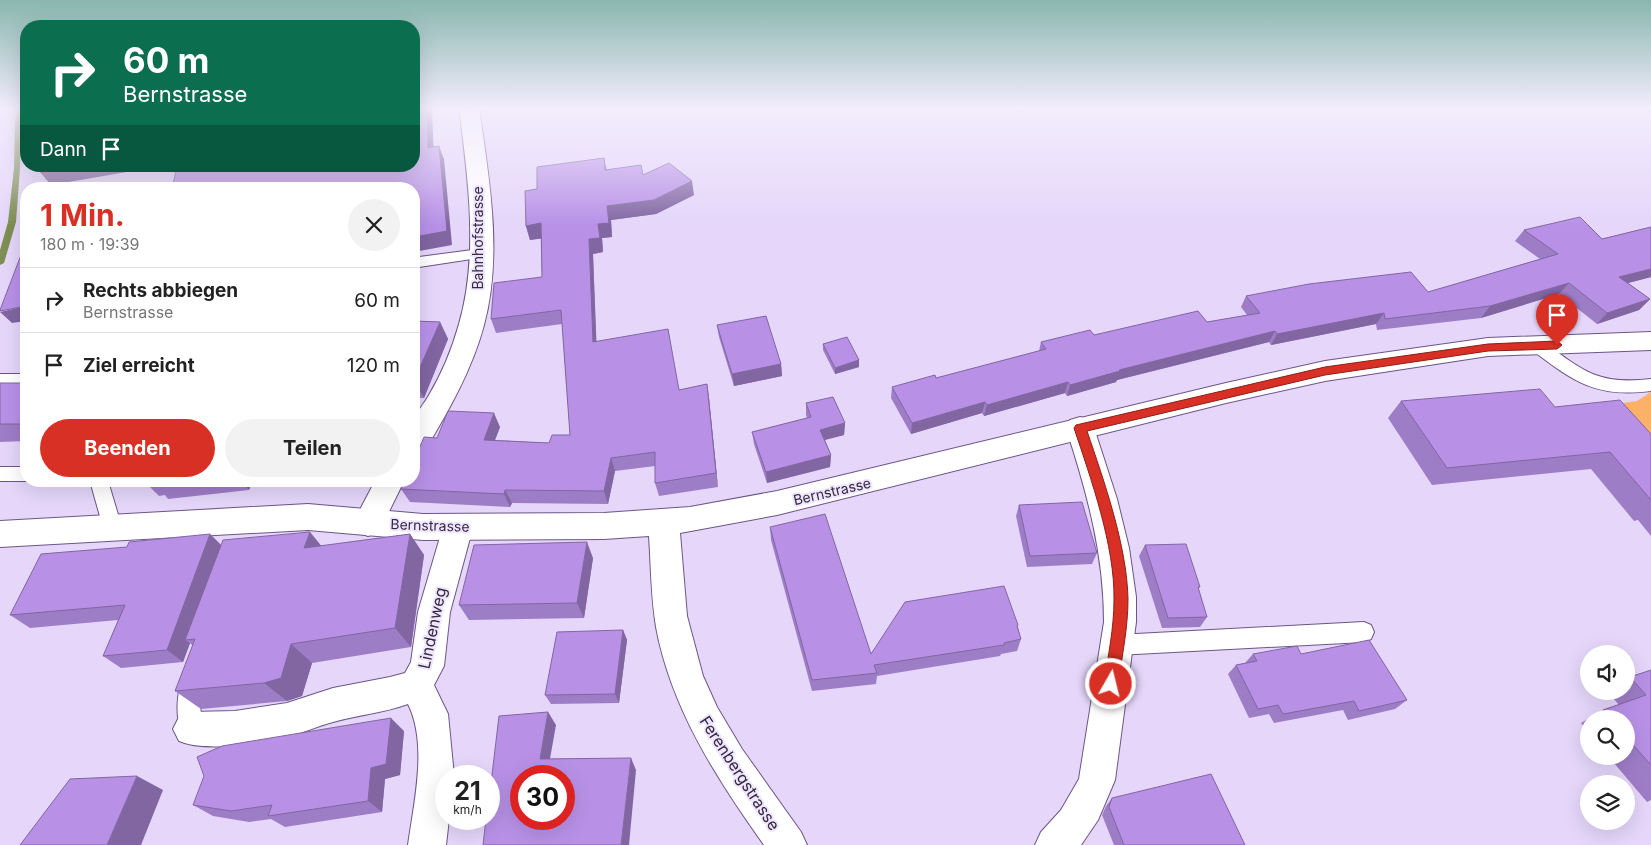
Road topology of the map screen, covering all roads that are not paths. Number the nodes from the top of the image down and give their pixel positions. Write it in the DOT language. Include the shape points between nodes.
graph roads {
  1 [pos="474,147"];
  2 [pos="480,254"];
  3 [pos="420,262"];
  4 [pos="1651,341"];
  5 [pos="1538,346"];
  6 [pos="0,380"];
  7 [pos="20,380"];
  8 [pos="1651,385"];
  9 [pos="1080,428"];
  10 [pos="420,435"];
  11 [pos="0,474"];
  12 [pos="20,474"];
  13 [pos="101,487"];
  14 [pos="387,487"];
  15 [pos="368,523"];
  16 [pos="664,523"];
  17 [pos="458,527"];
  18 [pos="112,528"];
  19 [pos="0,534"];
  20 [pos="1364,632"];
  21 [pos="1117,645"];
  22 [pos="196,662"];
  23 [pos="416,685"];
  24 [pos="191,729"];
  25 [pos="784,844"];
  26 [pos="427,845"];
  27 [pos="1054,845"];
  1 -- 2 [label="street, Bahnhofstrasse"];
  2 -- 3 [label="lane"];
  2 -- 10 [label="street, Bahnhofstrasse" via="479,286 472,324 440,403"];
  4 -- 5 [label="street, Bernstrasse"];
  5 -- 8 [label="lane" via="1570,369 1604,385 1625,388"];
  5 -- 9 [label="street, Bernstrasse" via="1449,352 1325,371"];
  6 -- 7 [label="lane"];
  9 -- 16 [label="street, Bernstrasse" via="777,504"];
  9 -- 21 [label="street" via="1101,492 1118,566 1121,598"];
  11 -- 12 [label="lane"];
  13 -- 18 [label="lane"];
  14 -- 15 [label="street"];
  15 -- 17 [label="street, Bernstrasse"];
  15 -- 18 [label="street, Bernstrasse" via="308,517 244,529"];
  16 -- 17 [label="street, Bernstrasse"];
  16 -- 25 [label="street, Ferenbergstrasse" via="673,630 692,693 723,752"];
  17 -- 23 [label="street, Lindenweg" via="434,612 427,666"];
  18 -- 19 [label="street, Bernstrasse"];
  20 -- 21 [label="lane"];
  21 -- 27 [label="street" via="1097,780 1088,805 1077,822"];
  22 -- 24 [label="lane" via="188,693"];
  23 -- 24 [label="street" via="287,720 235,728"];
  23 -- 26 [label="street, Lindenweg" via="431,714 434,735 436,781"];
}
